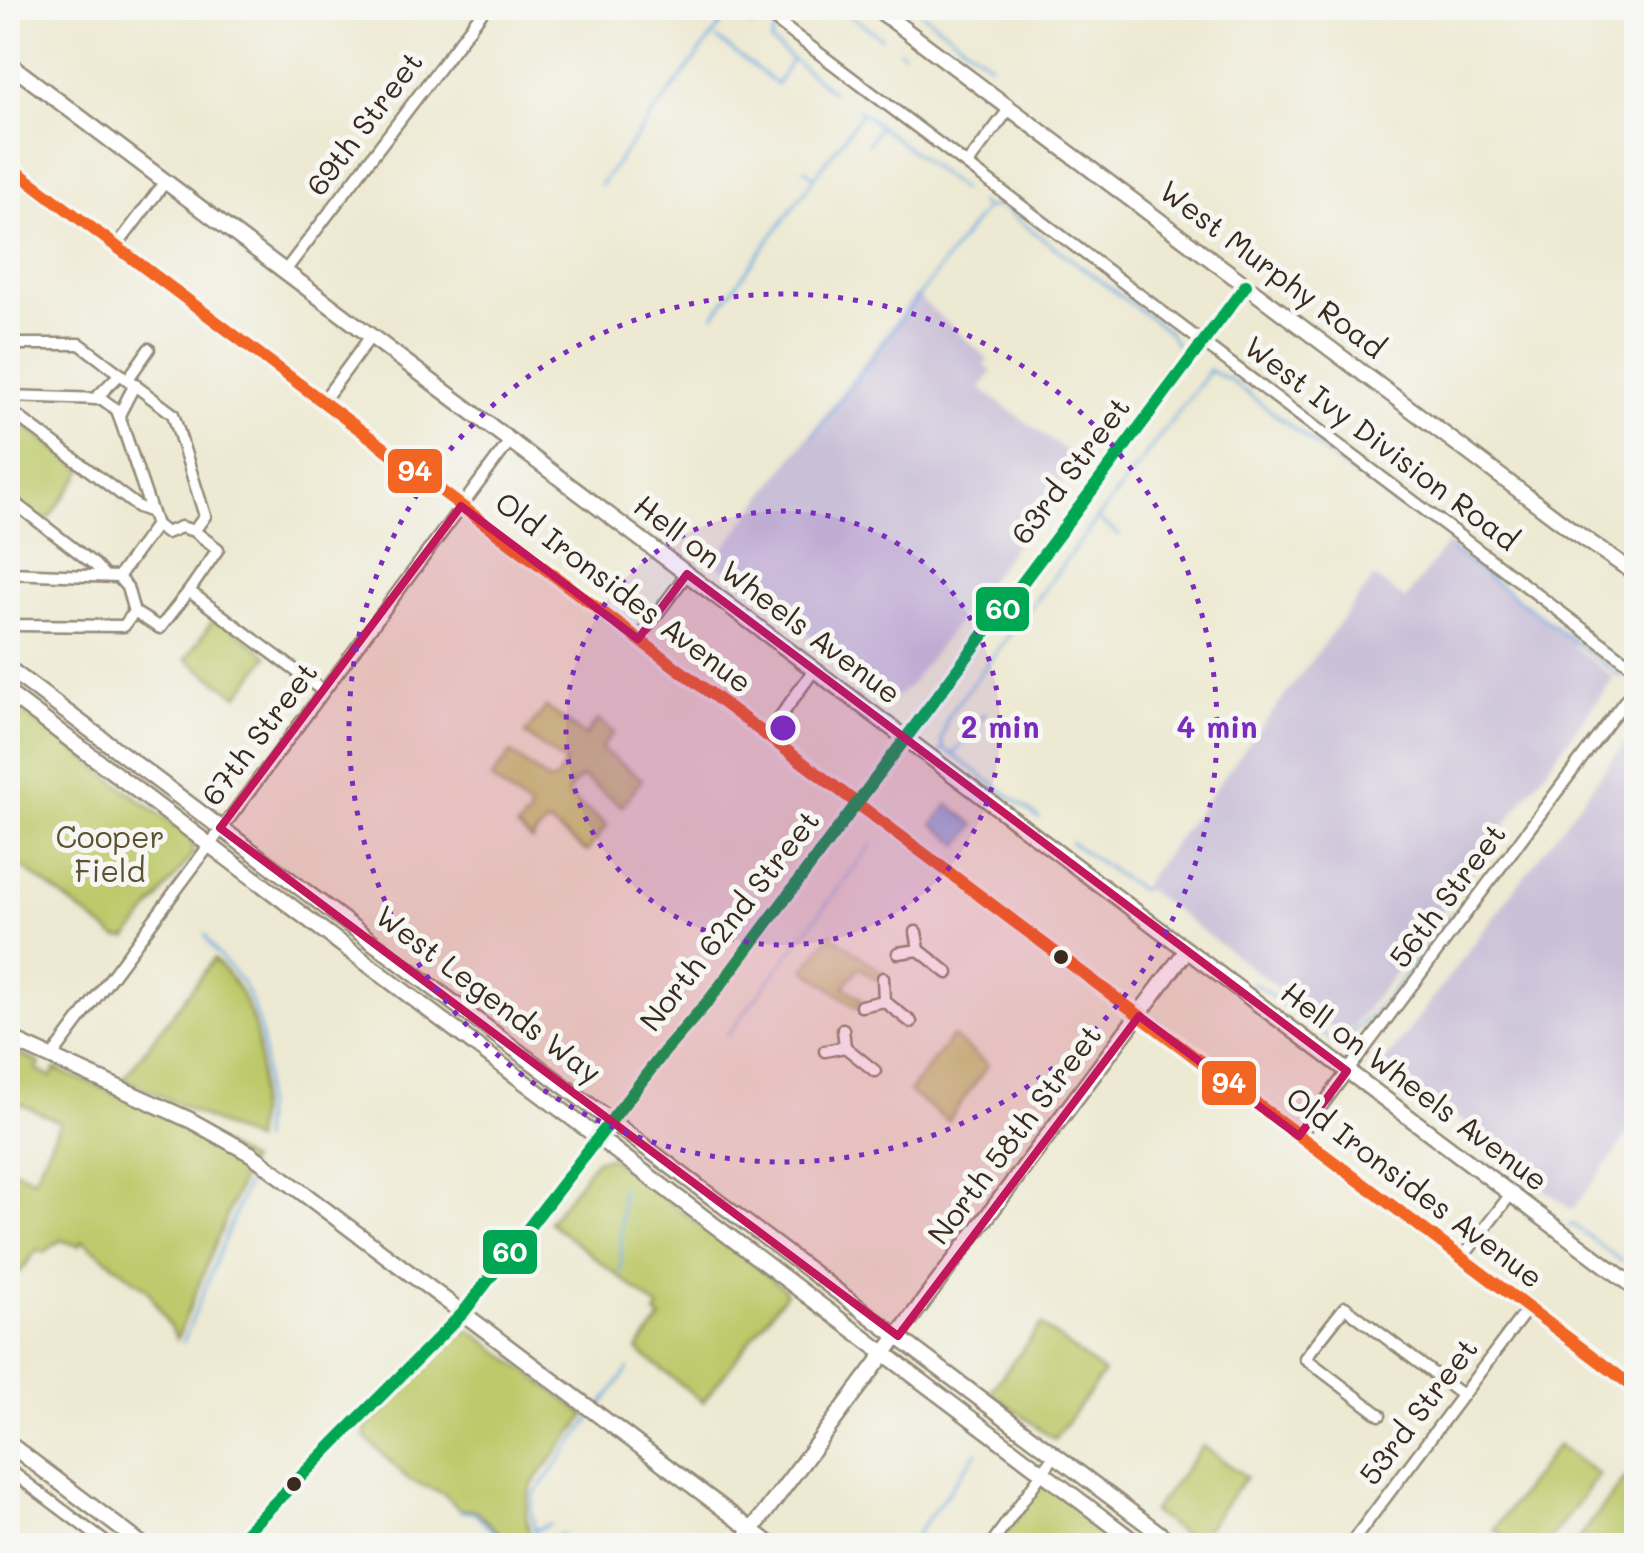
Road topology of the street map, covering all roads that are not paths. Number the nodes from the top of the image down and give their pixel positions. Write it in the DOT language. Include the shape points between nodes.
graph roads {
  1 [pos="484,8"];
  2 [pos="759,8"];
  3 [pos="876,8"];
  4 [pos="8,64"];
  5 [pos="1010,108"];
  6 [pos="968,163"];
  7 [pos="8,165"];
  8 [pos="165,182"];
  9 [pos="116,247"];
  10 [pos="285,272"];
  11 [pos="1246,285"];
  12 [pos="371,336"];
  13 [pos="1203,342"];
  14 [pos="8,344"];
  15 [pos="149,349"];
  16 [pos="127,379"];
  17 [pos="8,396"];
  18 [pos="95,399"];
  19 [pos="323,402"];
  20 [pos="8,409"];
  21 [pos="119,415"];
  22 [pos="510,442"];
  23 [pos="8,498"];
  24 [pos="461,506"];
  25 [pos="149,512"];
  26 [pos="156,525"];
  27 [pos="194,531"];
  28 [pos="8,573"];
  29 [pos="103,574"];
  30 [pos="687,574"];
  31 [pos="1636,574"];
  32 [pos="118,577"];
  33 [pos="189,591"];
  34 [pos="134,612"];
  35 [pos="8,620"];
  36 [pos="638,639"];
  37 [pos="8,668"];
  38 [pos="1636,669"];
  39 [pos="814,670"];
  40 [pos="1636,686"];
  41 [pos="323,691"];
  42 [pos="8,693"];
  43 [pos="767,735"];
  44 [pos="904,738"];
  45 [pos="856,803"];
  46 [pos="220,828"];
  47 [pos="208,844"];
  48 [pos="916,932"];
  49 [pos="919,950"];
  50 [pos="1187,950"];
  51 [pos="898,953"];
  52 [pos="948,973"];
  53 [pos="883,978"];
  54 [pos="884,1001"];
  55 [pos="862,1006"];
  56 [pos="1139,1016"];
  57 [pos="911,1022"];
  58 [pos="843,1029"];
  59 [pos="8,1038"];
  60 [pos="844,1047"];
  61 [pos="825,1051"];
  62 [pos="51,1058"];
  63 [pos="875,1071"];
  64 [pos="1347,1071"];
  65 [pos="610,1122"];
  66 [pos="1299,1136"];
  67 [pos="598,1138"];
  68 [pos="1511,1194"];
  69 [pos="1462,1258"];
  70 [pos="1636,1288"];
  71 [pos="1528,1308"];
  72 [pos="463,1313"];
  73 [pos="898,1336"];
  74 [pos="886,1353"];
  75 [pos="1636,1388"];
  76 [pos="1462,1395"];
  77 [pos="1380,1415"];
  78 [pos="8,1443"];
  79 [pos="1055,1456"];
  80 [pos="32,1462"];
  81 [pos="9,1472"];
  82 [pos="1042,1474"];
  83 [pos="752,1530"];
  84 [pos="128,1533"];
  85 [pos="108,1545"];
  86 [pos="144,1546"];
  87 [pos="232,1546"];
  88 [pos="740,1546"];
  89 [pos="772,1546"];
  90 [pos="990,1546"];
  91 [pos="1140,1546"];
  92 [pos="1176,1546"];
  93 [pos="1349,1546"];
  1 -- 10 [label="street, 69th Street"];
  2 -- 6 [label="street, West Ivy Division Road"];
  3 -- 5 [label="street, West Murphy Road"];
  4 -- 8 [label="street, Hell on Wheels Avenue"];
  5 -- 6 [label="street"];
  5 -- 11 [label="street, West Murphy Road"];
  6 -- 13 [label="street, West Ivy Division Road"];
  7 -- 9 [label="street, Old Ironsides Avenue"];
  8 -- 9 [label="street"];
  8 -- 10 [label="street, Hell on Wheels Avenue"];
  9 -- 19 [label="street, Old Ironsides Avenue"];
  10 -- 12 [label="street, Hell on Wheels Avenue"];
  11 -- 13 [label="street, 63rd Street"];
  11 -- 31 [label="street, West Murphy Road"];
  12 -- 19 [label="street"];
  12 -- 22 [label="street, Hell on Wheels Avenue"];
  13 -- 38 [label="street, West Ivy Division Road"];
  13 -- 44 [label="street, 63rd Street"];
  14 -- 16 [label="street" via="80,344"];
  15 -- 16 [label="street"];
  16 -- 18 [label="street"];
  16 -- 21 [label="street"];
  16 -- 27 [label="street" via="173,414 206,516"];
  17 -- 18 [label="street"];
  18 -- 21 [label="street"];
  19 -- 24 [label="street, Old Ironsides Avenue"];
  20 -- 25 [label="street"];
  21 -- 25 [label="street"];
  22 -- 24 [label="street, 67th Street"];
  22 -- 30 [label="street, Hell on Wheels Avenue"];
  23 -- 29 [label="street"];
  24 -- 36 [label="street, Old Ironsides Avenue"];
  24 -- 41 [label="street, 67th Street"];
  25 -- 26 [label="street"];
  26 -- 27 [label="street" via="166,532 181,526"];
  26 -- 32 [label="street"];
  27 -- 33 [label="street" via="218,549"];
  28 -- 29 [label="street"];
  29 -- 32 [label="street"];
  30 -- 36 [label="street"];
  30 -- 39 [label="street, Hell on Wheels Avenue"];
  32 -- 34 [label="street"];
  33 -- 34 [label="street" via="160,628"];
  33 -- 41 [label="street"];
  34 -- 35 [label="street" via="124,626"];
  36 -- 43 [label="street, Old Ironsides Avenue"];
  37 -- 46 [label="street, West Legends Way"];
  39 -- 43 [label="street"];
  39 -- 44 [label="street, Hell on Wheels Avenue"];
  40 -- 64 [label="street, 56th Street"];
  41 -- 46 [label="street, 67th Street"];
  42 -- 47 [label="street, West Legends Way"];
  43 -- 45 [label="street, Old Ironsides Avenue"];
  44 -- 45 [label="street, North 62nd Street"];
  44 -- 50 [label="street, Hell on Wheels Avenue"];
  45 -- 56 [label="street, Old Ironsides Avenue"];
  45 -- 65 [label="street, North 62nd Street"];
  46 -- 47 [label="street, 67th Street"];
  46 -- 65 [label="street, West Legends Way"];
  47 -- 62 [label="street, 67th Street"];
  47 -- 67 [label="street, West Legends Way"];
  48 -- 49 [label="street"];
  49 -- 51 [label="street"];
  49 -- 52 [label="street"];
  50 -- 56 [label="street, North 58th Street"];
  50 -- 64 [label="street, Hell on Wheels Avenue"];
  53 -- 54 [label="street"];
  54 -- 55 [label="street"];
  54 -- 57 [label="street"];
  56 -- 66 [label="street, Old Ironsides Avenue"];
  56 -- 73 [label="street, North 58th Street"];
  58 -- 60 [label="street"];
  59 -- 62 [label="street"];
  60 -- 61 [label="street"];
  60 -- 63 [label="street"];
  62 -- 72 [label="street" via="251,1154"];
  64 -- 66 [label="street, 56th Street"];
  64 -- 68 [label="street, Hell on Wheels Avenue"];
  65 -- 67 [label="street, North 62nd Street"];
  65 -- 73 [label="street, West Legends Way"];
  66 -- 69 [label="street, Old Ironsides Avenue"];
  67 -- 72 [label="street, North 62nd Street"];
  67 -- 74 [label="street, West Legends Way"];
  68 -- 69 [label="street"];
  68 -- 70 [label="street, Hell on Wheels Avenue"];
  69 -- 71 [label="street, Old Ironsides Avenue"];
  71 -- 75 [label="street, Old Ironsides Avenue"];
  71 -- 76 [label="street, 53rd Street"];
  72 -- 83 [label="street"];
  72 -- 87 [label="street, North 62nd Street"];
  73 -- 74 [label="street, North 58th Street"];
  73 -- 79 [label="street, West Legends Way"];
  74 -- 82 [label="street, West Legends Way"];
  74 -- 83 [label="street, North 58th Street"];
  76 -- 77 [label="street" via="1345,1307 1305,1358"];
  76 -- 93 [label="street, 53rd Street"];
  78 -- 80 [label="street"];
  79 -- 82 [label="street"];
  79 -- 92 [label="street, West Legends Way"];
  80 -- 81 [label="street"];
  80 -- 84 [label="street"];
  81 -- 85 [label="street"];
  82 -- 90 [label="street"];
  82 -- 91 [label="street, West Legends Way"];
  83 -- 88 [label="street, North 58th Street"];
  83 -- 89 [label="street"];
  84 -- 85 [label="street"];
  84 -- 86 [label="street"];
}
